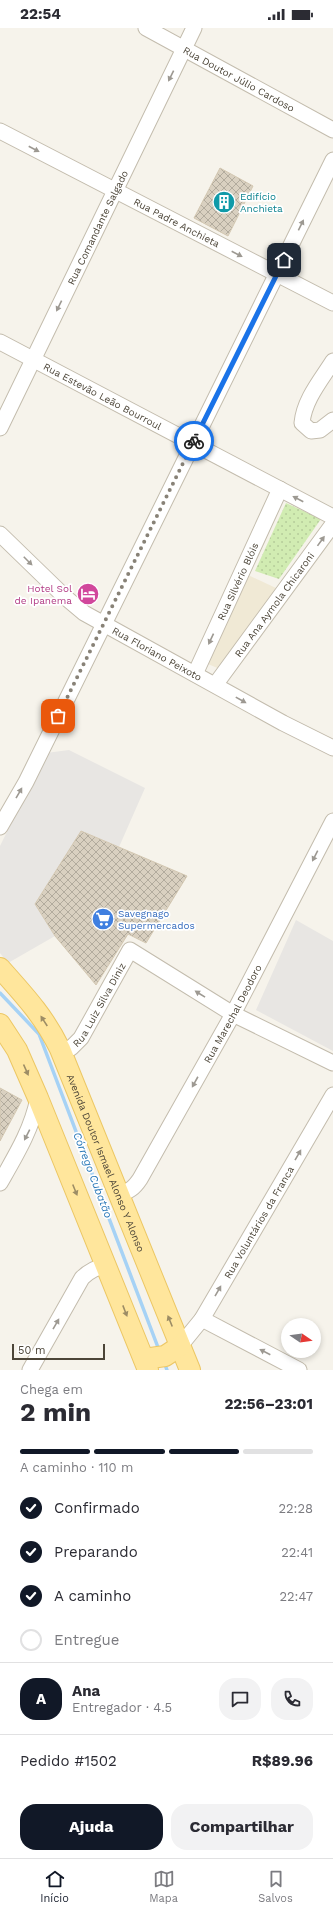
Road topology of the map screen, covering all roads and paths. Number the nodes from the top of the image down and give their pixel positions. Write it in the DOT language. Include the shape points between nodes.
graph roads {
  1 [pos="146,28"];
  2 [pos="194,28"];
  3 [pos="185,48"];
  4 [pos="333,130"];
  5 [pos="0,131"];
  6 [pos="333,160"];
  7 [pos="116,192"];
  8 [pos="277,274"];
  9 [pos="333,303"];
  10 [pos="0,342"];
  11 [pos="33,359"];
  12 [pos="333,361"];
  13 [pos="333,420"];
  14 [pos="0,428"];
  15 [pos="193,444"];
  16 [pos="280,489"];
  17 [pos="333,517"];
  18 [pos="333,524"];
  19 [pos="0,534"];
  20 [pos="104,624"];
  21 [pos="195,674"];
  22 [pos="215,685"];
  23 [pos="333,748"];
  24 [pos="333,821"];
  25 [pos="1,823"];
  26 [pos="0,968"];
  27 [pos="234,1014"];
  28 [pos="0,1024"];
  29 [pos="60,1049"];
  30 [pos="333,1063"];
  31 [pos="333,1095"];
  32 [pos="38,1098"];
  33 [pos="0,1183"];
  34 [pos="118,1194"];
  35 [pos="107,1266"];
  36 [pos="202,1319"];
  37 [pos="178,1348"];
  38 [pos="148,1362"];
  39 [pos="30,1370"];
  40 [pos="190,1370"];
  41 [pos="300,1370"];
  1 -- 3 [label="street, Rua Doutor Júlio Cardoso"];
  2 -- 3 [label="street, Rua Comandante Salgado"];
  3 -- 4 [label="street, Rua Doutor Júlio Cardoso"];
  3 -- 7 [label="street, Rua Comandante Salgado, one-way"];
  5 -- 7 [label="street, Rua Padre Anchieta, one-way"];
  8 -- 6 [label="street, one-way"];
  7 -- 8 [label="street, Rua Padre Anchieta, one-way"];
  7 -- 11 [label="street, Rua Comandante Salgado, one-way"];
  8 -- 9 [label="street, Rua Padre Anchieta"];
  8 -- 15 [label="street"];
  10 -- 11 [label="street, Rua Estevão Leão Bourroul"];
  11 -- 14 [label="street, Rua Comandante Salgado"];
  11 -- 15 [label="street, Rua Estevão Leão Bourroul"];
  12 -- 13 [label="street" via="307,403 302,423 311,431 320,430"];
  15 -- 16 [label="street, Rua Estevão Leão Bourroul"];
  15 -- 20 [label="street"];
  17 -- 16 [label="street, Rua Estevão Leão Bourroul, one-way"];
  16 -- 21 [label="street, Rua Silvério Blóis, one-way"];
  22 -- 18 [label="street, Rua Ana Aymola Chicaroni, one-way"];
  19 -- 20 [label="street, Rua Floriano Peixoto, one-way" via="65,597 84,613"];
  20 -- 21 [label="street, Rua Floriano Peixoto"];
  25 -- 20 [label="street, one-way" via="26,782"];
  21 -- 22 [label="street, Rua Floriano Peixoto"];
  22 -- 23 [label="street, Rua Floriano Peixoto, one-way"];
  24 -- 27 [label="street, Rua Marechal Deodoro, one-way"];
  29 -- 26 [label="main road, Avenida Doutor Ismael Alonso Y Alonso, one-way" via="36,1008"];
  27 -- 29 [label="street, Rua Luiz Silva Diniz, one-way" via="130,950 81,1038 71,1048"];
  27 -- 30 [label="street"];
  27 -- 34 [label="street, Rua Marechal Deodoro, one-way" via="140,1179 134,1188"];
  28 -- 32 [label="main road, one-way" via="17,1050"];
  29 -- 34 [label="main road, Avenida Doutor Ismael Alonso Y Alonso"];
  36 -- 31 [label="street, Rua Voluntários da Franca, one-way"];
  32 -- 33 [label="street, one-way" via="28,1132"];
  32 -- 35 [label="main road, one-way"];
  37 -- 34 [label="main road, Avenida Doutor Ismael Alonso Y Alonso, one-way"];
  35 -- 38 [label="main road, one-way"];
  39 -- 35 [label="street, one-way" via="82,1278 89,1271"];
  36 -- 37 [label="street, Rua Voluntários da Franca"];
  41 -- 36 [label="street, one-way"];
  37 -- 38 [label="main road"];
  37 -- 40 [label="main road, Avenida Doutor Ismael Alonso Y Alonso"];
}
